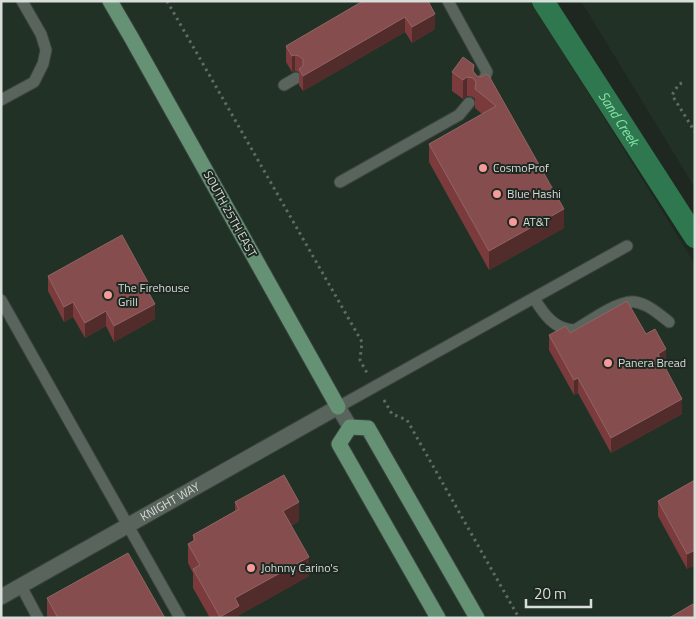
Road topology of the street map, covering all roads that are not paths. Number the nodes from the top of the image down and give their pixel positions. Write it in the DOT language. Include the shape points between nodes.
graph roads {
  1 [pos="22,1"];
  2 [pos="110,1"];
  3 [pos="448,1"];
  4 [pos="296,78"];
  5 [pos="284,84"];
  6 [pos="480,88"];
  7 [pos="1,100"];
  8 [pos="469,103"];
  9 [pos="340,182"];
  10 [pos="627,246"];
  11 [pos="534,298"];
  12 [pos="1,300"];
  13 [pos="669,322"];
  14 [pos="338,407"];
  15 [pos="350,427"];
  16 [pos="128,526"];
  17 [pos="21,586"];
  18 [pos="1,598"];
  19 [pos="38,618"];
  20 [pos="180,618"];
  21 [pos="438,618"];
  22 [pos="477,618"];
  1 -- 7 [label="lane" via="41,34 46,50 34,82"];
  2 -- 14 [label="main road, SOUTH 25TH EAST"];
  3 -- 6 [label="lane" via="487,72"];
  4 -- 5 [label="lane"];
  8 -- 9 [label="lane" via="459,115"];
  10 -- 11 [label="lane"];
  11 -- 13 [label="lane" via="544,314 568,330 575,330 621,303 634,302 652,308"];
  11 -- 14 [label="lane"];
  12 -- 16 [label="lane"];
  14 -- 15 [label="street, SOUTH 25TH EAST"];
  14 -- 16 [label="street, KNIGHT WAY"];
  15 -- 21 [label="main road" via="340,444"];
  15 -- 22 [label="main road" via="368,428"];
  16 -- 17 [label="street, KNIGHT WAY"];
  16 -- 20 [label="lane"];
  17 -- 18 [label="street, KNIGHT WAY"];
  17 -- 19 [label="lane"];
}
